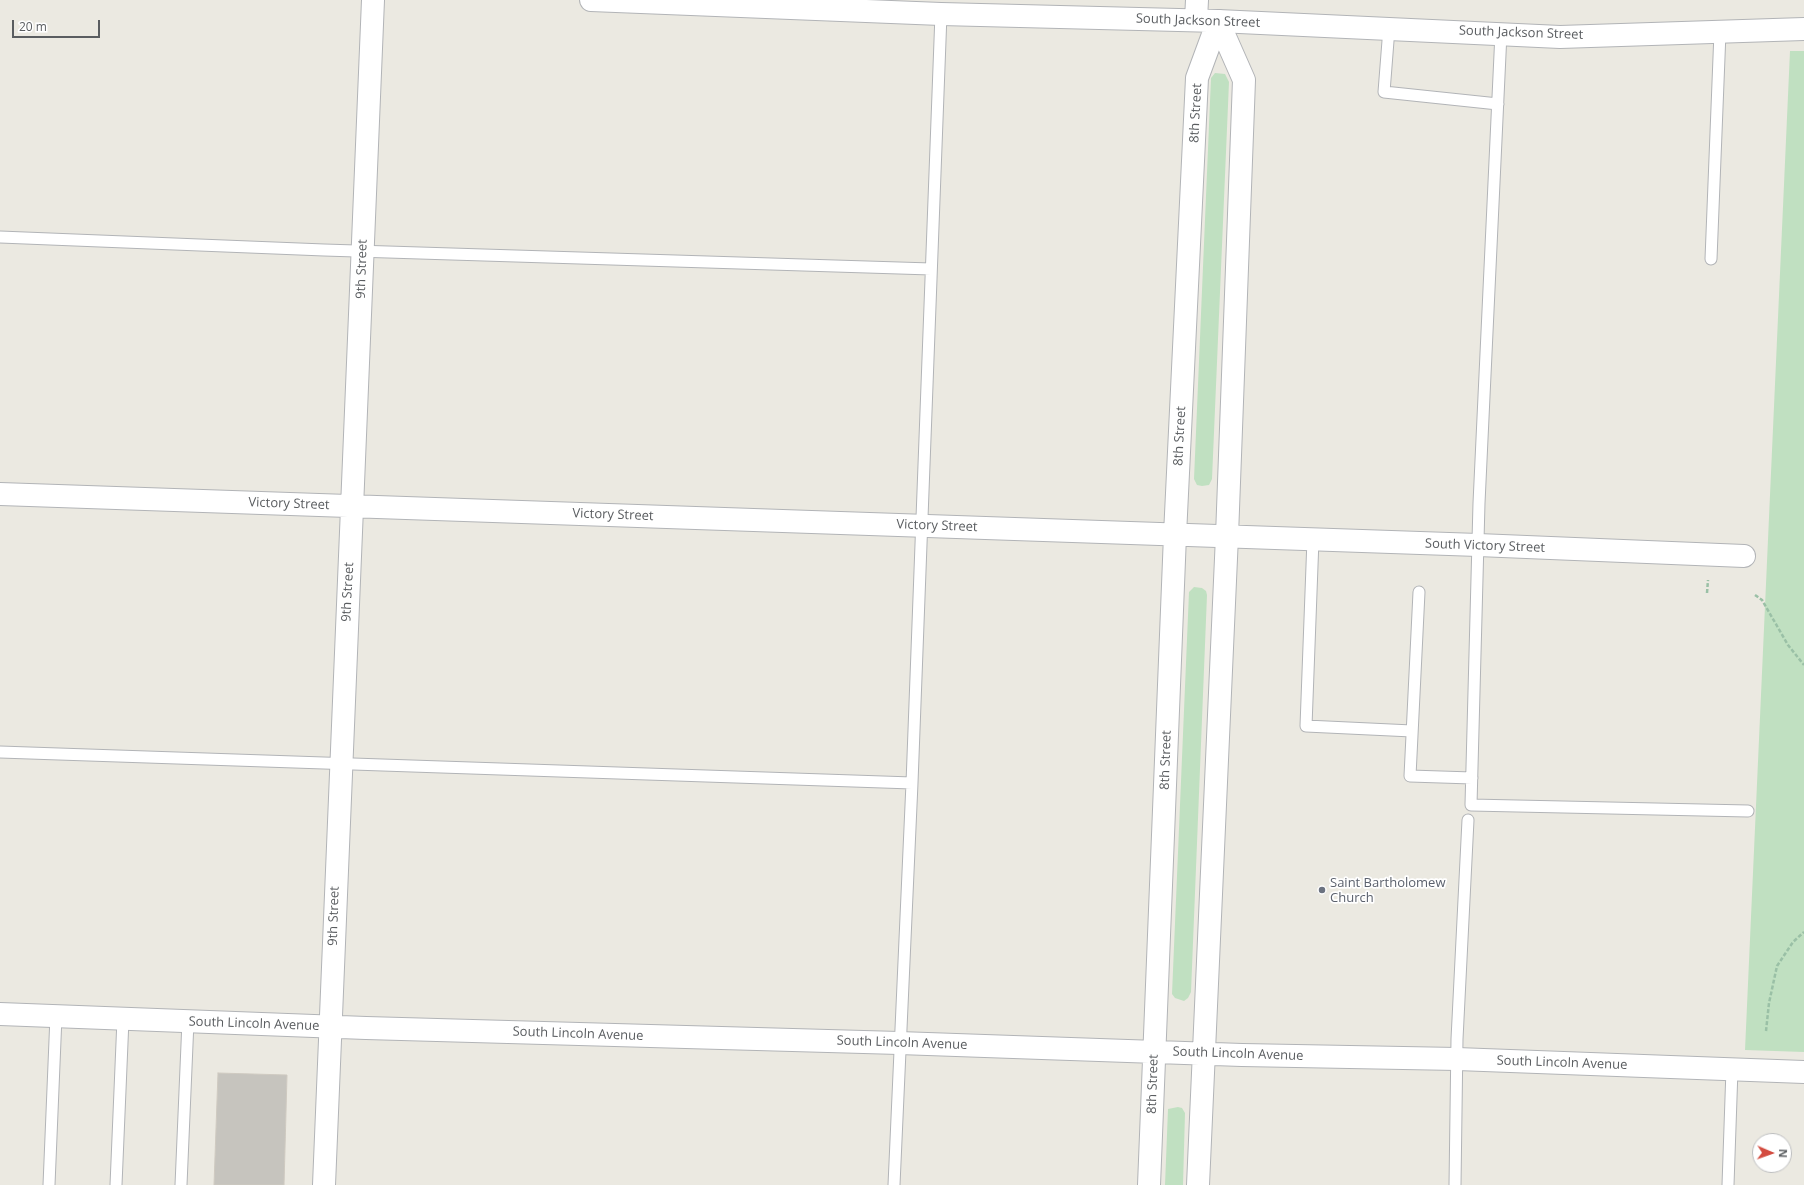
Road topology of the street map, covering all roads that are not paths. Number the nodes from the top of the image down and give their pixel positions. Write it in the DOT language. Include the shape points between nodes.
graph roads {
  1 [pos="373,0"];
  2 [pos="591,0"];
  3 [pos="1196,10"];
  4 [pos="941,14"];
  5 [pos="1218,22"];
  6 [pos="1389,28"];
  7 [pos="1804,29"];
  8 [pos="1720,32"];
  9 [pos="1501,33"];
  10 [pos="1498,104"];
  11 [pos="0,237"];
  12 [pos="363,251"];
  13 [pos="1711,259"];
  14 [pos="931,269"];
  15 [pos="0,494"];
  16 [pos="352,506"];
  17 [pos="920,526"];
  18 [pos="1175,535"];
  19 [pos="1227,536"];
  20 [pos="1313,540"];
  21 [pos="1478,545"];
  22 [pos="1744,556"];
  23 [pos="1418,592"];
  24 [pos="1412,731"];
  25 [pos="0,752"];
  26 [pos="341,762"];
  27 [pos="1472,778"];
  28 [pos="912,783"];
  29 [pos="1748,811"];
  30 [pos="1468,820"];
  31 [pos="0,1014"];
  32 [pos="56,1016"];
  33 [pos="123,1019"];
  34 [pos="188,1021"];
  35 [pos="330,1027"];
  36 [pos="899,1043"];
  37 [pos="1154,1052"];
  38 [pos="1204,1053"];
  39 [pos="1457,1059"];
  40 [pos="1732,1069"];
  41 [pos="1804,1072"];
  42 [pos="49,1185"];
  43 [pos="116,1185"];
  44 [pos="181,1185"];
  45 [pos="324,1185"];
  46 [pos="894,1185"];
  47 [pos="1148,1185"];
  48 [pos="1198,1185"];
  49 [pos="1455,1185"];
  50 [pos="1728,1185"];
  1 -- 12 [label="street, 9th Street"];
  2 -- 4 [label="street, South Jackson Street"];
  3 -- 4 [label="street, South Jackson Street"];
  3 -- 5 [label="street, South Jackson Street"];
  4 -- 14 [label="lane"];
  5 -- 6 [label="street, South Jackson Street"];
  5 -- 18 [label="street, 8th Street" via="1197,78"];
  5 -- 19 [label="street" via="1244,80"];
  6 -- 9 [label="street, South Jackson Street"];
  6 -- 10 [label="lane" via="1384,92"];
  7 -- 8 [label="street, South Jackson Street"];
  8 -- 9 [label="street, South Jackson Street" via="1560,37"];
  8 -- 13 [label="lane"];
  9 -- 10 [label="lane"];
  10 -- 21 [label="lane"];
  11 -- 12 [label="lane"];
  12 -- 14 [label="lane"];
  12 -- 16 [label="street, 9th Street"];
  14 -- 17 [label="lane"];
  15 -- 16 [label="street, Victory Street"];
  16 -- 17 [label="street, Victory Street"];
  16 -- 26 [label="street, 9th Street"];
  17 -- 18 [label="street, Victory Street"];
  17 -- 28 [label="lane"];
  18 -- 19 [label="street, Victory Street"];
  18 -- 37 [label="street, 8th Street"];
  19 -- 20 [label="street, South Victory Street"];
  19 -- 38 [label="street"];
  20 -- 21 [label="street, South Victory Street"];
  20 -- 24 [label="lane" via="1306,726"];
  21 -- 22 [label="street, South Victory Street"];
  21 -- 27 [label="lane"];
  23 -- 24 [label="lane"];
  24 -- 27 [label="lane" via="1410,776"];
  25 -- 26 [label="lane"];
  26 -- 28 [label="lane"];
  26 -- 35 [label="street, 9th Street"];
  27 -- 29 [label="lane" via="1471,805"];
  28 -- 36 [label="lane"];
  30 -- 39 [label="lane"];
  31 -- 32 [label="street, South Lincoln Avenue"];
  32 -- 33 [label="street, South Lincoln Avenue"];
  32 -- 42 [label="lane"];
  33 -- 34 [label="street, South Lincoln Avenue"];
  33 -- 43 [label="lane"];
  34 -- 35 [label="street, South Lincoln Avenue"];
  34 -- 44 [label="lane"];
  35 -- 36 [label="street, South Lincoln Avenue"];
  35 -- 45 [label="street, 9th Street"];
  36 -- 37 [label="street, South Lincoln Avenue"];
  36 -- 46 [label="lane"];
  37 -- 38 [label="street, South Lincoln Avenue"];
  37 -- 47 [label="street, 8th Street"];
  38 -- 39 [label="street, South Lincoln Avenue"];
  38 -- 48 [label="street"];
  39 -- 40 [label="street, South Lincoln Avenue"];
  39 -- 49 [label="lane"];
  40 -- 41 [label="street, South Lincoln Avenue"];
  40 -- 50 [label="lane"];
}
